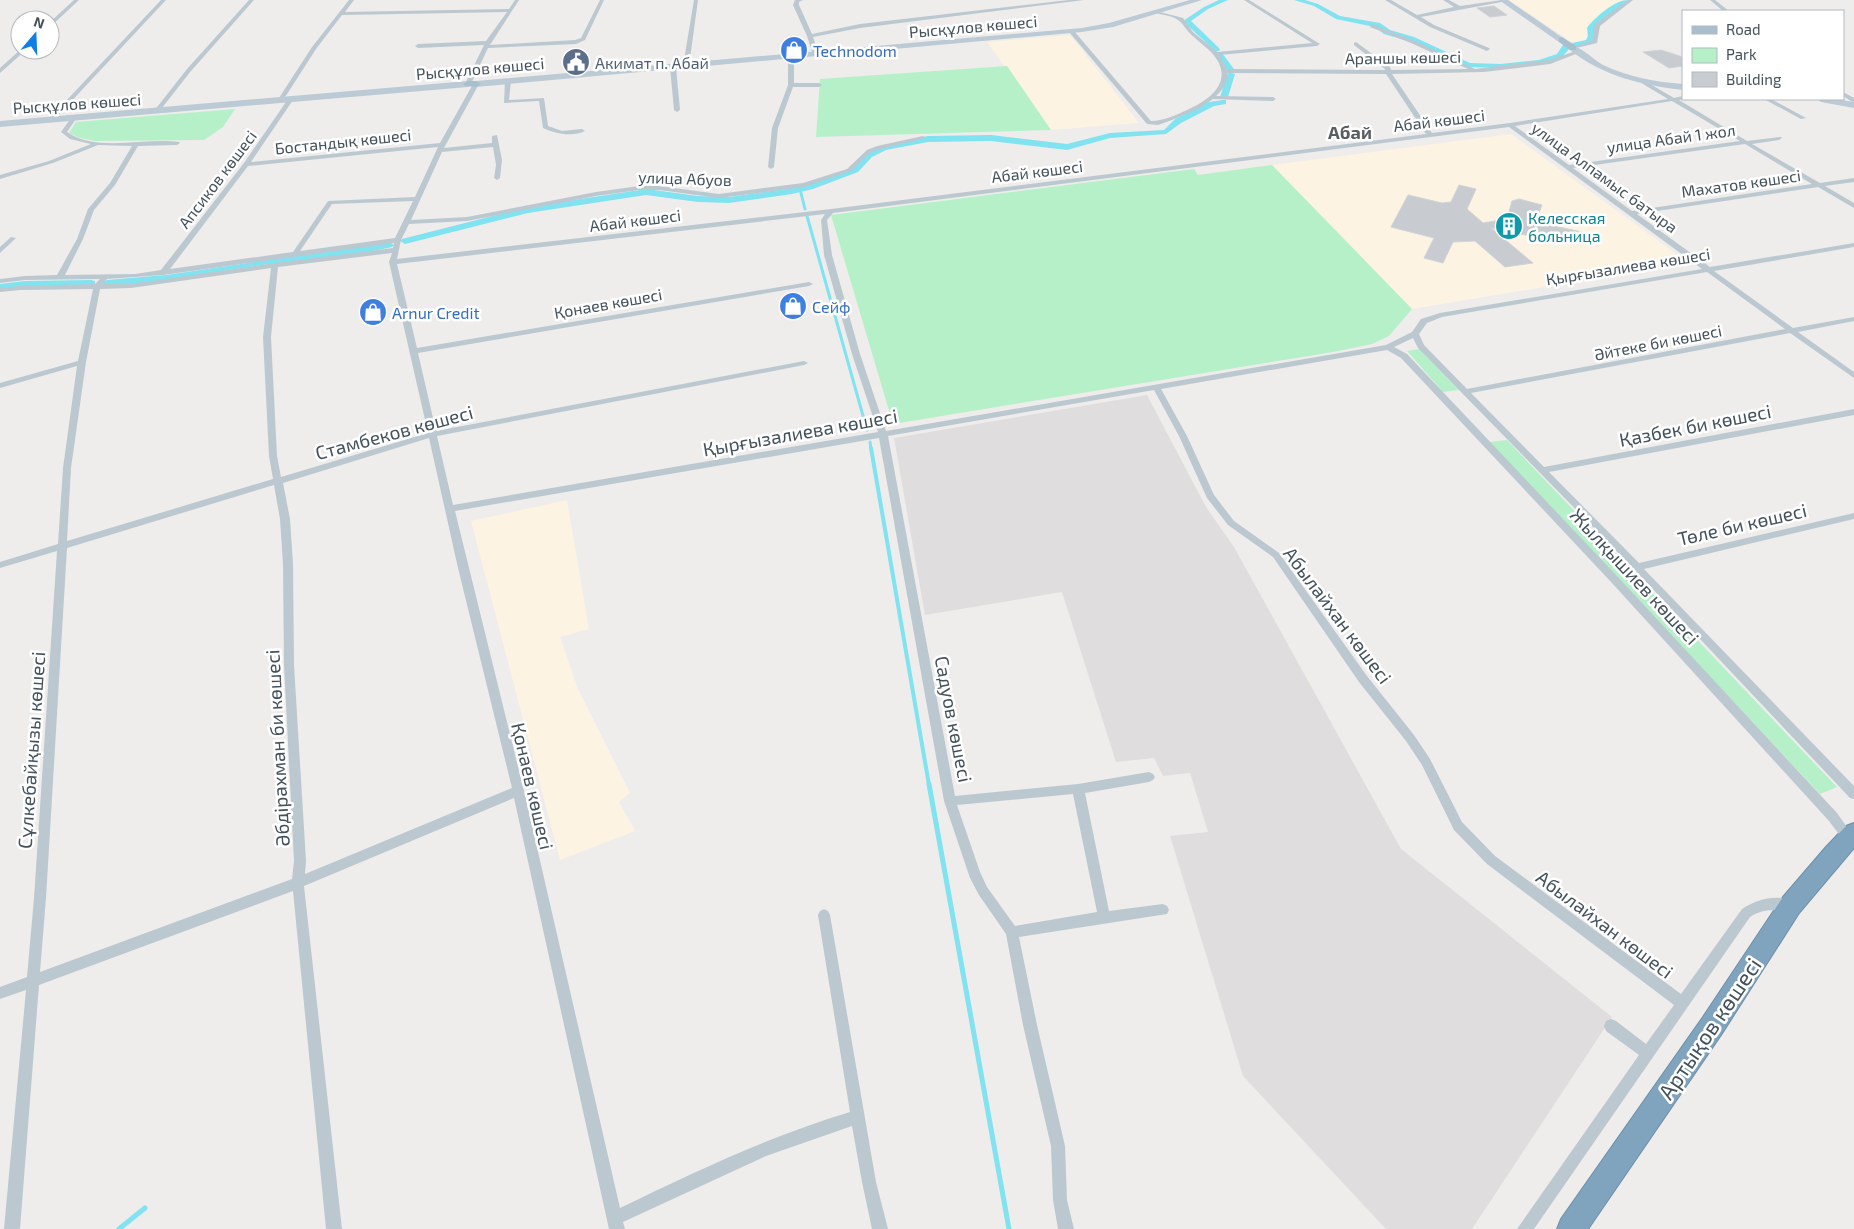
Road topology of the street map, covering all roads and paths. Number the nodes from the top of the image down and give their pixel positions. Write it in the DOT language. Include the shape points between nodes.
graph roads {
  1 [pos="77,0"];
  2 [pos="164,0"];
  3 [pos="252,0"];
  4 [pos="352,0"];
  5 [pos="517,0"];
  6 [pos="602,0"];
  7 [pos="696,0"];
  8 [pos="801,0"];
  9 [pos="1014,0"];
  10 [pos="1082,0"];
  11 [pos="1198,0"];
  12 [pos="1246,0"];
  13 [pos="1388,0"];
  14 [pos="1445,0"];
  15 [pos="1631,0"];
  16 [pos="1712,0"];
  17 [pos="1504,1"];
  18 [pos="247,5"];
  19 [pos="258,5"];
  20 [pos="1019,8"];
  21 [pos="1458,8"];
  22 [pos="511,10"];
  23 [pos="1725,10"];
  24 [pos="1158,12"];
  25 [pos="340,14"];
  26 [pos="60,16"];
  27 [pos="1416,18"];
  28 [pos="1372,26"];
  29 [pos="1072,32"];
  30 [pos="810,36"];
  31 [pos="1562,40"];
  32 [pos="1356,44"];
  33 [pos="487,45"];
  34 [pos="418,46"];
  35 [pos="1487,49"];
  36 [pos="1575,49"];
  37 [pos="1215,54"];
  38 [pos="816,56"];
  39 [pos="791,58"];
  40 [pos="12,60"];
  41 [pos="686,66"];
  42 [pos="673,67"];
  43 [pos="1474,69"];
  44 [pos="0,71"];
  45 [pos="1226,72"];
  46 [pos="1388,72"];
  47 [pos="508,81"];
  48 [pos="1645,83"];
  49 [pos="472,84"];
  50 [pos="791,85"];
  51 [pos="819,85"];
  52 [pos="1682,87"];
  53 [pos="1214,98"];
  54 [pos="1273,99"];
  55 [pos="1679,99"];
  56 [pos="280,100"];
  57 [pos="290,100"];
  58 [pos="1769,100"];
  59 [pos="1826,100"];
  60 [pos="1854,105"];
  61 [pos="677,110"];
  62 [pos="156,112"];
  63 [pos="1803,118"];
  64 [pos="73,119"];
  65 [pos="50,121"];
  66 [pos="0,124"];
  67 [pos="1510,125"];
  68 [pos="562,126"];
  69 [pos="548,131"];
  70 [pos="582,131"];
  71 [pos="1430,135"];
  72 [pos="495,136"];
  73 [pos="1526,137"];
  74 [pos="923,138"];
  75 [pos="1517,138"];
  76 [pos="1778,138"];
  77 [pos="1745,141"];
  78 [pos="97,143"];
  79 [pos="137,143"];
  80 [pos="177,143"];
  81 [pos="495,144"];
  82 [pos="441,148"];
  83 [pos="246,164"];
  84 [pos="771,167"];
  85 [pos="1567,167"];
  86 [pos="1,178"];
  87 [pos="497,178"];
  88 [pos="1854,180"];
  89 [pos="1820,186"];
  90 [pos="417,199"];
  91 [pos="1854,206"];
  92 [pos="831,211"];
  93 [pos="1631,214"];
  94 [pos="406,222"];
  95 [pos="12,238"];
  96 [pos="396,245"];
  97 [pos="1854,245"];
  98 [pos="0,251"];
  99 [pos="295,254"];
  100 [pos="394,262"];
  101 [pos="275,265"];
  102 [pos="1708,268"];
  103 [pos="163,273"];
  104 [pos="60,277"];
  105 [pos="105,277"];
  106 [pos="0,282"];
  107 [pos="808,284"];
  108 [pos="97,287"];
  109 [pos="0,290"];
  110 [pos="1854,319"];
  111 [pos="1792,331"];
  112 [pos="1415,334"];
  113 [pos="1399,344"];
  114 [pos="1388,347"];
  115 [pos="1424,349"];
  116 [pos="412,351"];
  117 [pos="82,362"];
  118 [pos="804,364"];
  119 [pos="1854,376"];
  120 [pos="0,386"];
  121 [pos="1157,388"];
  122 [pos="1468,392"];
  123 [pos="1854,412"];
  124 [pos="433,434"];
  125 [pos="883,434"];
  126 [pos="1542,470"];
  127 [pos="277,481"];
  128 [pos="449,509"];
  129 [pos="1854,516"];
  130 [pos="61,546"];
  131 [pos="0,564"];
  132 [pos="1637,567"];
  133 [pos="1149,777"];
  134 [pos="1078,789"];
  135 [pos="518,792"];
  136 [pos="1854,794"];
  137 [pos="950,801"];
  138 [pos="1851,835"];
  139 [pos="298,883"];
  140 [pos="1791,905"];
  141 [pos="1163,910"];
  142 [pos="824,914"];
  143 [pos="1104,917"];
  144 [pos="1012,932"];
  145 [pos="32,981"];
  146 [pos="0,993"];
  147 [pos="1682,1004"];
  148 [pos="1611,1026"];
  149 [pos="1647,1053"];
  150 [pos="858,1117"];
  151 [pos="616,1224"];
  152 [pos="12,1229"];
  153 [pos="334,1229"];
  154 [pos="880,1229"];
  155 [pos="1066,1229"];
  156 [pos="1525,1229"];
  157 [pos="1571,1229"];
  1 -- 26 [label="street"];
  2 -- 65 [label="street"];
  3 -- 18 [label="street"];
  4 -- 25 [label="street"];
  5 -- 22 [label="street, Қонаев көшесі"];
  6 -- 33 [label="street" via="583,39 576,42"];
  7 -- 41 [label="street"];
  8 -- 30 [label="street" via="796,5"];
  9 -- 20 [label="street"];
  10 -- 20 [label="street"];
  11 -- 24 [label="main road, Рысқұлов көшесі"];
  12 -- 37 [label="street" via="1317,44"];
  13 -- 27 [label="street"];
  14 -- 21 [label="street"];
  15 -- 36 [label="street, Араншы көшесі" via="1597,25 1596,42"];
  16 -- 23 [label="street"];
  17 -- 21 [label="street"];
  17 -- 31 [label="main road"];
  18 -- 19 [label="street"];
  18 -- 62 [label="street"];
  20 -- 30 [label="street" via="860,26"];
  21 -- 27 [label="street"];
  22 -- 25 [label="street"];
  22 -- 33 [label="street, Қонаев көшесі"];
  24 -- 29 [label="main road, Рысқұлов көшесі"];
  24 -- 37 [label="street" via="1181,19"];
  25 -- 56 [label="street"];
  27 -- 35 [label="street"];
  28 -- 43 [label="street"];
  29 -- 38 [label="main road, Рысқұлов көшесі"];
  29 -- 53 [label="street" via="1149,123 1165,121"];
  30 -- 38 [label="street"];
  31 -- 36 [label="main road"];
  32 -- 46 [label="street" via="1384,63"];
  33 -- 34 [label="street"];
  33 -- 49 [label="street, Қонаев көшесі"];
  36 -- 43 [label="street, Араншы көшесі" via="1542,64"];
  36 -- 48 [label="main road" via="1605,68"];
  37 -- 45 [label="street"];
  38 -- 39 [label="main road, Рысқұлов көшесі"];
  39 -- 41 [label="main road, Рысқұлов көшесі"];
  39 -- 50 [label="street"];
  40 -- 44 [label="street"];
  41 -- 42 [label="main road, Рысқұлов көшесі"];
  42 -- 47 [label="main road, Рысқұлов көшесі"];
  42 -- 61 [label="street"];
  43 -- 46 [label="street, Араншы көшесі"];
  45 -- 46 [label="street, Араншы көшесі"];
  45 -- 53 [label="street" via="1224,83"];
  46 -- 71 [label="street"];
  47 -- 49 [label="main road, Рысқұлов көшесі"];
  47 -- 69 [label="street" via="506,102 542,99"];
  48 -- 52 [label="main road"];
  48 -- 55 [label="street"];
  49 -- 57 [label="main road, Рысқұлов көшесі"];
  49 -- 82 [label="street, Қонаев көшесі"];
  50 -- 51 [label="street"];
  50 -- 84 [label="street" via="775,128"];
  53 -- 54 [label="street"];
  55 -- 67 [label="street, Абай көшесі"];
  55 -- 77 [label="street"];
  56 -- 57 [label="main road, Рысқұлов көшесі"];
  56 -- 62 [label="main road, Рысқұлов көшесі"];
  57 -- 83 [label="street, Апсиков көшесі"];
  58 -- 63 [label="street"];
  59 -- 60 [label="main road"];
  62 -- 64 [label="main road, Рысқұлов көшесі"];
  64 -- 65 [label="main road, Рысқұлов көшесі"];
  64 -- 78 [label="street" via="65,129 66,135 80,142"];
  65 -- 66 [label="main road, Рысқұлов көшесі"];
  67 -- 71 [label="street, Абай көшесі"];
  67 -- 73 [label="street, улица Алпамыс батыра"];
  68 -- 69 [label="street"];
  69 -- 70 [label="street"];
  71 -- 92 [label="street, Абай көшесі"];
  72 -- 81 [label="street"];
  73 -- 75 [label="street"];
  73 -- 85 [label="street, улица Алпамыс батыра"];
  74 -- 94 [label="street, улица Абуов" via="879,147 849,170 804,185 726,196 640,188 467,219"];
  76 -- 77 [label="street, улица Абай 1 жол"];
  77 -- 85 [label="street, улица Абай 1 жол"];
  77 -- 89 [label="street"];
  78 -- 79 [label="street"];
  78 -- 86 [label="street"];
  79 -- 80 [label="street"];
  79 -- 104 [label="street" via="113,184 91,209"];
  81 -- 82 [label="street, Бостандық көшесі"];
  81 -- 87 [label="street" via="500,158"];
  82 -- 83 [label="street, Бостандық көшесі"];
  82 -- 90 [label="street, Қонаев көшесі"];
  83 -- 103 [label="street, Апсиков көшесі"];
  85 -- 93 [label="street, улица Алпамыс батыра"];
  88 -- 89 [label="street, Махатов көшесі"];
  89 -- 91 [label="street"];
  89 -- 93 [label="street, Махатов көшесі"];
  90 -- 94 [label="street, Қонаев көшесі"];
  90 -- 99 [label="street" via="330,202"];
  92 -- 100 [label="street, Абай көшесі"];
  92 -- 125 [label="street, Садуов көшесі" via="824,220 828,255"];
  93 -- 102 [label="street, улица Алпамыс батыра"];
  94 -- 96 [label="street, Қонаев көшесі"];
  95 -- 98 [label="street"];
  96 -- 99 [label="street"];
  96 -- 100 [label="street, Қонаев көшесі"];
  96 -- 101 [label="street"];
  97 -- 102 [label="street, Қырғызалиева көшесі"];
  99 -- 103 [label="street"];
  100 -- 116 [label="street, Қонаев көшесі"];
  101 -- 108 [label="street" via="131,286"];
  101 -- 127 [label="street, Әбдірахман би көшесі" via="268,336"];
  102 -- 111 [label="street, улица Алпамыс батыра"];
  102 -- 112 [label="street, Қырғызалиева көшесі" via="1440,314 1424,321"];
  103 -- 105 [label="street"];
  104 -- 105 [label="street"];
  104 -- 106 [label="street"];
  105 -- 108 [label="street, Сұлкебайқызы көшесі"];
  107 -- 116 [label="street, Қонаев көшесі"];
  108 -- 109 [label="street"];
  108 -- 117 [label="street, Сұлкебайқызы көшесі"];
  110 -- 111 [label="street, Әйтеке би көшесі"];
  111 -- 119 [label="street, улица Алпамыс батыра"];
  111 -- 122 [label="street, Әйтеке би көшесі"];
  112 -- 113 [label="street"];
  112 -- 115 [label="street, Жылқышиев көшесі"];
  113 -- 114 [label="street"];
  113 -- 115 [label="street"];
  114 -- 121 [label="street"];
  114 -- 138 [label="street, Жылқышиев көшесі" via="1404,356"];
  115 -- 122 [label="street, Жылқышиев көшесі"];
  116 -- 124 [label="street, Қонаев көшесі"];
  117 -- 120 [label="street"];
  117 -- 130 [label="street, Сұлкебайқызы көшесі" via="67,468"];
  118 -- 124 [label="street, Стамбеков көшесі"];
  121 -- 125 [label="street, Қырғызалиева көшесі"];
  121 -- 147 [label="street, Абылайхан көшесі" via="1210,496 1231,523 1276,556 1363,680 1410,738 1426,762 1458,826 1491,860"];
  122 -- 126 [label="street, Жылқышиев көшесі"];
  123 -- 126 [label="street, Қазбек би көшесі"];
  124 -- 127 [label="street, Стамбеков көшесі"];
  124 -- 128 [label="street, Қонаев көшесі"];
  125 -- 128 [label="street, Қырғызалиева көшесі"];
  125 -- 137 [label="street, Садуов көшесі"];
  126 -- 132 [label="street, Жылқышиев көшесі"];
  127 -- 130 [label="street, Стамбеков көшесі"];
  127 -- 139 [label="street, Әбдірахман би көшесі" via="285,519 288,564 289,665 300,861"];
  128 -- 135 [label="street, Қонаев көшесі"];
  129 -- 132 [label="street, Төле би көшесі"];
  130 -- 131 [label="street, Стамбеков көшесі"];
  130 -- 145 [label="street, Сұлкебайқызы көшесі"];
  132 -- 136 [label="street, Жылқышиев көшесі"];
  133 -- 134 [label="street"];
  134 -- 137 [label="street"];
  134 -- 143 [label="street"];
  135 -- 139 [label="street"];
  135 -- 151 [label="street, Қонаев көшесі"];
  137 -- 144 [label="street, Садуов көшесі" via="974,874"];
  138 -- 140 [label="highway, Артықов көшесі"];
  139 -- 145 [label="street"];
  139 -- 153 [label="street, Әбдірахман би көшесі"];
  140 -- 147 [label="street" via="1758,904 1746,913"];
  140 -- 157 [label="highway, Артықов көшесі" via="1712,1026"];
  141 -- 143 [label="street"];
  142 -- 150 [label="street"];
  143 -- 144 [label="street"];
  144 -- 155 [label="street, Садуов көшесі" via="1058,1146 1060,1200"];
  145 -- 146 [label="street"];
  145 -- 152 [label="street, Сұлкебайқызы көшесі"];
  147 -- 149 [label="street"];
  148 -- 149 [label="street"];
  149 -- 156 [label="street"];
  150 -- 151 [label="street" via="747,1155"];
  150 -- 154 [label="street"];
}
